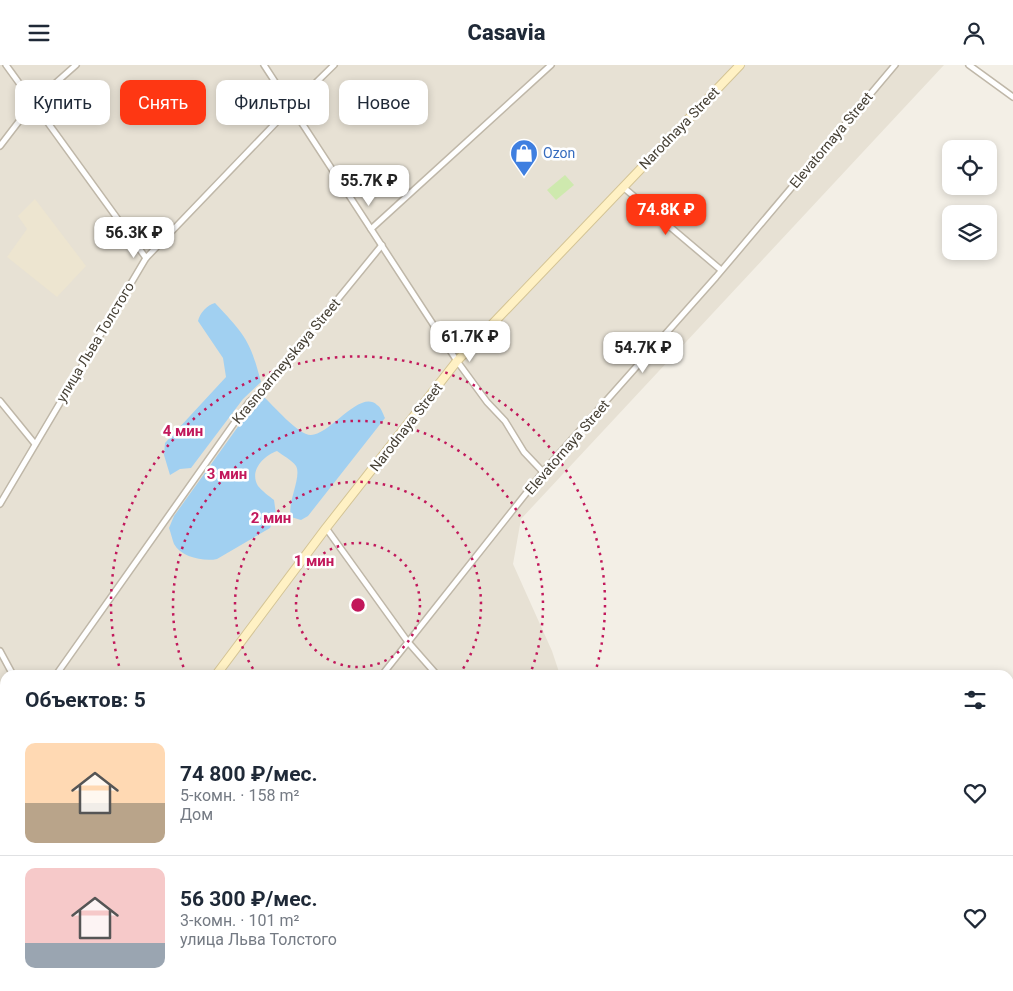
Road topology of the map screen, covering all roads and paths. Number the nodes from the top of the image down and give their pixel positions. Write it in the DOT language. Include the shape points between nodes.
graph roads {
  1 [pos="6,65"];
  2 [pos="76,65"];
  3 [pos="264,65"];
  4 [pos="334,65"];
  5 [pos="551,65"];
  6 [pos="740,65"];
  7 [pos="895,65"];
  8 [pos="969,65"];
  9 [pos="17,80"];
  10 [pos="59,80"];
  11 [pos="274,80"];
  12 [pos="319,80"];
  13 [pos="1013,97"];
  14 [pos="16,125"];
  15 [pos="49,125"];
  16 [pos="274,125"];
  17 [pos="303,125"];
  18 [pos="0,146"];
  19 [pos="623,187"];
  20 [pos="371,229"];
  21 [pos="382,245"];
  22 [pos="146,258"];
  23 [pos="721,270"];
  24 [pos="457,361"];
  25 [pos="0,401"];
  26 [pos="35,444"];
  27 [pos="543,472"];
  28 [pos="0,504"];
  29 [pos="326,528"];
  30 [pos="408,641"];
  31 [pos="0,651"];
  32 [pos="10,670"];
  33 [pos="60,670"];
  34 [pos="220,670"];
  35 [pos="386,670"];
  36 [pos="433,670"];
  1 -- 9 [label="street"];
  2 -- 10 [label="street"];
  3 -- 11 [label="street"];
  4 -- 12 [label="street, улица Льва Толстого"];
  5 -- 20 [label="street"];
  6 -- 19 [label="main road, Narodnaya Street"];
  7 -- 23 [label="street, Elevatornaya Street"];
  8 -- 13 [label="street"];
  14 -- 18 [label="street"];
  15 -- 22 [label="street"];
  16 -- 22 [label="street, улица Льва Толстого"];
  17 -- 20 [label="street"];
  19 -- 23 [label="street"];
  19 -- 24 [label="main road, Narodnaya Street"];
  20 -- 21 [label="street"];
  21 -- 24 [label="street"];
  21 -- 33 [label="street, Krasnoarmeyskaya Street" via="267,386 249,402"];
  22 -- 26 [label="street, улица Льва Толстого"];
  23 -- 27 [label="street, Elevatornaya Street"];
  24 -- 27 [label="street" via="487,402 495,407 524,452"];
  24 -- 29 [label="main road, Narodnaya Street"];
  25 -- 26 [label="street"];
  26 -- 28 [label="street, улица Льва Толстого"];
  27 -- 30 [label="street, Elevatornaya Street"];
  29 -- 30 [label="street"];
  29 -- 34 [label="main road, Narodnaya Street"];
  30 -- 35 [label="street, Elevatornaya Street"];
  30 -- 36 [label="street"];
  31 -- 32 [label="street"];
}
